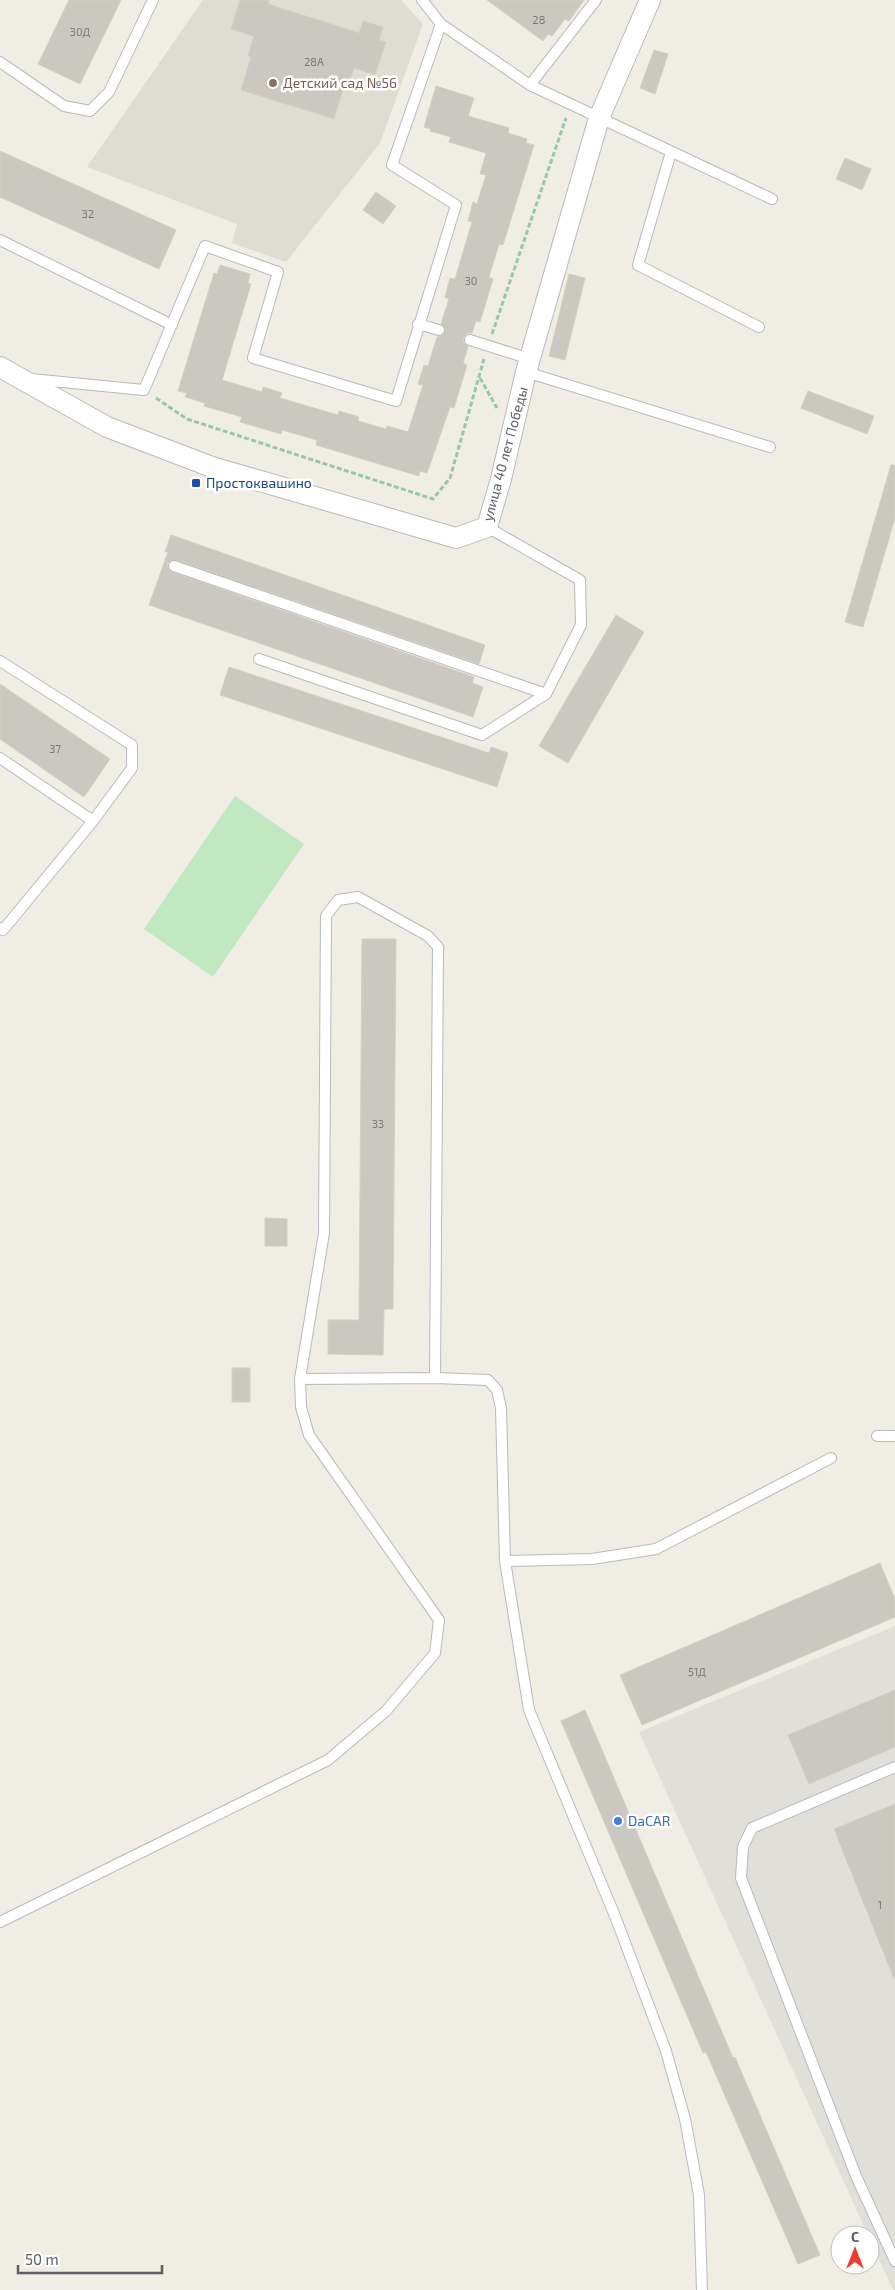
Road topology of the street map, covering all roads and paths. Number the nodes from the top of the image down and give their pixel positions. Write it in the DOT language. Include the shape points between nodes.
graph roads {
  1 [pos="153,0"];
  2 [pos="422,0"];
  3 [pos="596,0"];
  4 [pos="650,0"];
  5 [pos="441,24"];
  6 [pos="0,62"];
  7 [pos="530,84"];
  8 [pos="599,118"];
  9 [pos="670,152"];
  10 [pos="772,199"];
  11 [pos="0,240"];
  12 [pos="418,324"];
  13 [pos="172,325"];
  14 [pos="758,328"];
  15 [pos="439,330"];
  16 [pos="470,340"];
  17 [pos="528,365"];
  18 [pos="0,367"];
  19 [pos="18,377"];
  20 [pos="480,378"];
  21 [pos="502,416"];
  22 [pos="770,447"];
  23 [pos="487,527"];
  24 [pos="174,566"];
  25 [pos="259,659"];
  26 [pos="0,661"];
  27 [pos="546,694"];
  28 [pos="0,758"];
  29 [pos="92,821"];
  30 [pos="1,930"];
  31 [pos="435,1378"];
  32 [pos="300,1379"];
  33 [pos="877,1436"];
  34 [pos="895,1436"];
  35 [pos="831,1458"];
  36 [pos="505,1561"];
  37 [pos="895,1766"];
  38 [pos="0,1922"];
  39 [pos="895,2260"];
  40 [pos="702,2290"];
  1 -- 6 [label="lane" via="109,92 90,111 64,106"];
  2 -- 5 [label="lane"];
  3 -- 7 [label="lane"];
  4 -- 8 [label="street, улица 40 лет Победы"];
  5 -- 7 [label="lane"];
  5 -- 12 [label="lane" via="392,165 456,205"];
  7 -- 8 [label="lane"];
  8 -- 9 [label="lane"];
  8 -- 17 [label="street, улица 40 лет Победы"];
  9 -- 10 [label="lane"];
  9 -- 14 [label="lane" via="638,265"];
  11 -- 13 [label="lane"];
  12 -- 13 [label="lane" via="396,400 253,358 278,272 205,246"];
  12 -- 15 [label="lane"];
  13 -- 19 [label="lane" via="144,390"];
  16 -- 17 [label="lane"];
  17 -- 22 [label="lane"];
  17 -- 23 [label="street, улица 40 лет Победы"];
  18 -- 19 [label="street, улица 40 лет Победы"];
  19 -- 23 [label="street, улица 40 лет Победы" via="107,426 212,467 456,538"];
  20 -- 21 [label="path"];
  23 -- 27 [label="lane" via="580,580 581,625"];
  24 -- 27 [label="lane"];
  25 -- 27 [label="lane" via="482,735"];
  26 -- 29 [label="lane" via="132,745 132,768"];
  28 -- 29 [label="lane"];
  29 -- 30 [label="lane"];
  31 -- 32 [label="lane"];
  31 -- 32 [label="lane" via="438,947 428,936 358,897 338,900 326,916 324,1233"];
  31 -- 36 [label="lane" via="488,1380 497,1390 501,1408"];
  32 -- 38 [label="lane" via="301,1407 309,1435 439,1620 435,1653 386,1711 328,1760"];
  33 -- 34 [label="lane"];
  35 -- 36 [label="lane" via="656,1549 592,1559"];
  36 -- 40 [label="lane" via="529,1710 615,1916 666,2051 685,2119 698,2195"];
  37 -- 39 [label="lane" via="752,1828 743,1847 741,1878 856,2176"];
}
